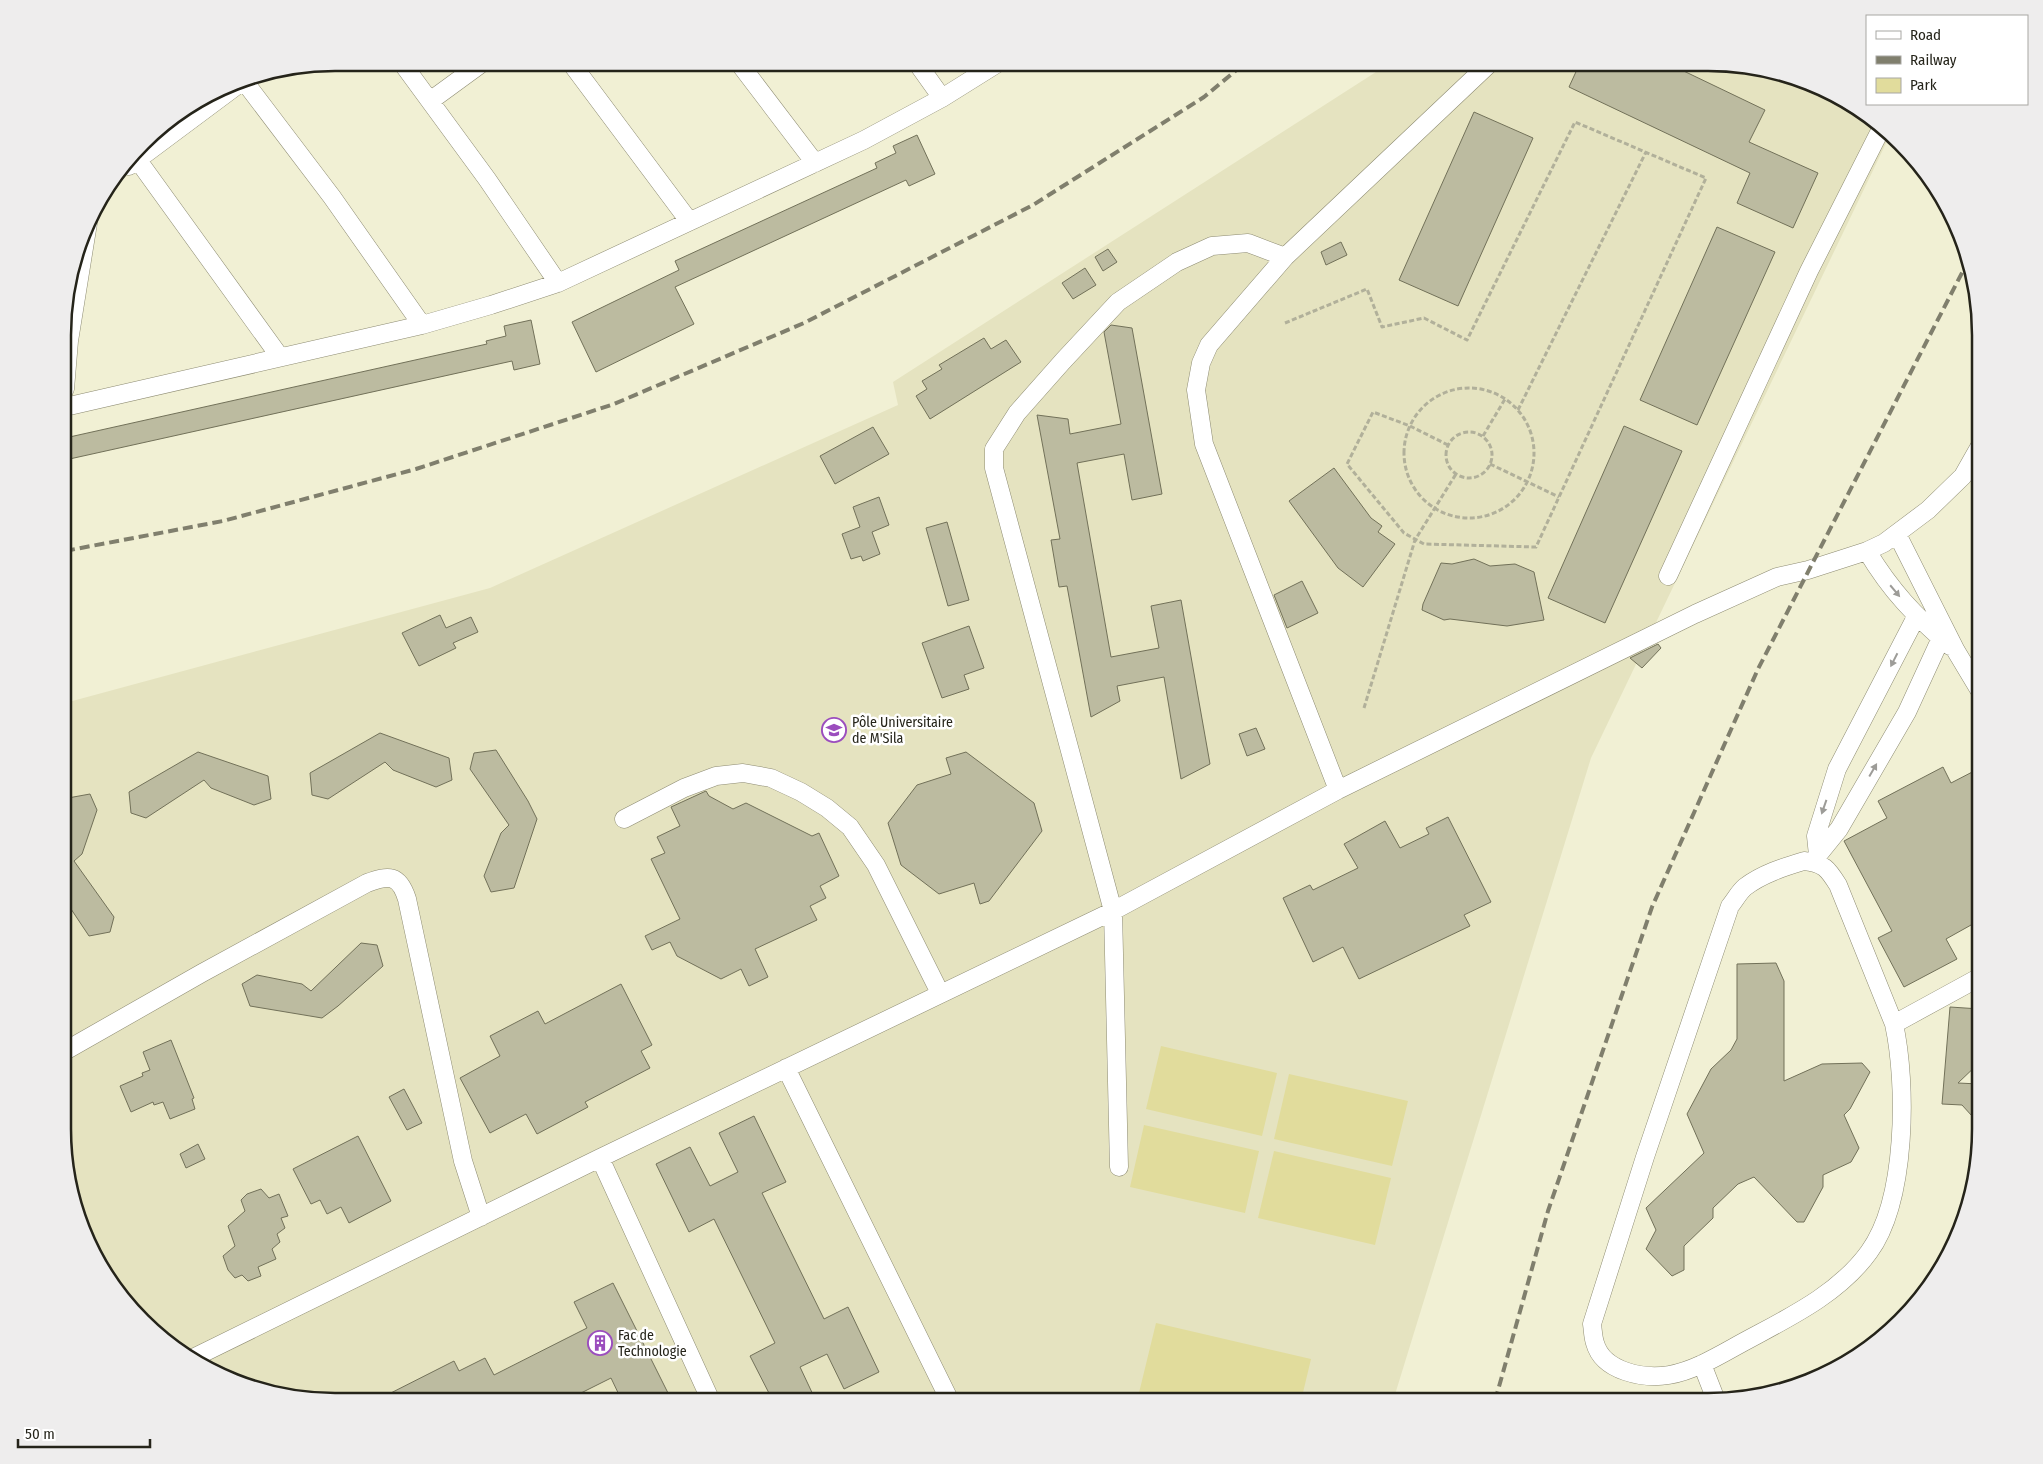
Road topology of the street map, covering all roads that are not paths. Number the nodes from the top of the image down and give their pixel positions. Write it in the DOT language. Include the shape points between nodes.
graph roads {
  1 [pos="408,71"];
  2 [pos="470,71"];
  3 [pos="577,71"];
  4 [pos="745,71"];
  5 [pos="923,71"];
  6 [pos="985,71"];
  7 [pos="1482,71"];
  8 [pos="247,86"];
  9 [pos="942,98"];
  10 [pos="219,99"];
  11 [pos="430,101"];
  12 [pos="1878,134"];
  13 [pos="141,157"];
  14 [pos="815,162"];
  15 [pos="134,165"];
  16 [pos="689,221"];
  17 [pos="1285,258"];
  18 [pos="82,261"];
  19 [pos="558,283"];
  20 [pos="72,325"];
  21 [pos="422,325"];
  22 [pos="280,357"];
  23 [pos="71,406"];
  24 [pos="1972,460"];
  25 [pos="1972,473"];
  26 [pos="1963,476"];
  27 [pos="1897,534"];
  28 [pos="1867,551"];
  29 [pos="1668,576"];
  30 [pos="1916,617"];
  31 [pos="1941,638"];
  32 [pos="1956,651"];
  33 [pos="1972,678"];
  34 [pos="1338,790"];
  35 [pos="624,819"];
  36 [pos="1817,859"];
  37 [pos="1113,911"];
  38 [pos="1972,981"];
  39 [pos="940,994"];
  40 [pos="1894,1024"];
  41 [pos="71,1048"];
  42 [pos="786,1068"];
  43 [pos="600,1158"];
  44 [pos="1119,1167"];
  45 [pos="481,1216"];
  46 [pos="200,1355"];
  47 [pos="1702,1364"];
  48 [pos="707,1393"];
  49 [pos="946,1393"];
  50 [pos="1713,1393"];
  1 -- 11 [label="street"];
  2 -- 11 [label="street"];
  3 -- 16 [label="street"];
  4 -- 14 [label="street"];
  5 -- 9 [label="street"];
  6 -- 9 [label="street"];
  7 -- 17 [label="street"];
  8 -- 21 [label="street" via="332,197"];
  9 -- 14 [label="street"];
  10 -- 13 [label="street"];
  11 -- 19 [label="street"];
  12 -- 29 [label="street" via="1805,280"];
  14 -- 16 [label="street"];
  15 -- 22 [label="street"];
  16 -- 19 [label="street"];
  17 -- 34 [label="street" via="1209,345 1201,363 1196,390 1204,444"];
  17 -- 37 [label="street" via="1248,244 1212,246 1177,262 1118,302 1017,413 994,449 994,468"];
  18 -- 20 [label="street"];
  19 -- 21 [label="street"];
  21 -- 22 [label="street"];
  22 -- 23 [label="street"];
  24 -- 26 [label="street"];
  25 -- 26 [label="street"];
  26 -- 27 [label="street"];
  27 -- 28 [label="street"];
  27 -- 32 [label="street"];
  28 -- 30 [label="street, one-way"];
  28 -- 34 [label="street" via="1777,577 1746,591"];
  30 -- 31 [label="street"];
  30 -- 36 [label="street, one-way" via="1838,770 1816,836"];
  31 -- 32 [label="street"];
  36 -- 31 [label="street, one-way" via="1840,829 1907,712"];
  32 -- 33 [label="street"];
  34 -- 37 [label="street"];
  35 -- 39 [label="street" via="684,788 716,776 743,773 771,778 801,792 850,827 876,865"];
  36 -- 40 [label="street" via="1844,896"];
  36 -- 47 [label="street" via="1781,868 1760,878 1744,888 1730,906 1650,1138 1592,1324 1595,1344 1603,1357 1617,1368 1637,1375 1669,1375"];
  37 -- 39 [label="street"];
  37 -- 44 [label="street"];
  38 -- 40 [label="street"];
  39 -- 42 [label="street"];
  40 -- 47 [label="street" via="1899,1044 1900,1146 1890,1208 1870,1251 1842,1281 1805,1309"];
  41 -- 45 [label="street" via="367,883 384,876 394,879 403,886 407,899 463,1161"];
  42 -- 43 [label="street"];
  42 -- 49 [label="street"];
  43 -- 45 [label="street"];
  43 -- 48 [label="street"];
  45 -- 46 [label="street"];
  47 -- 50 [label="street"];
}
